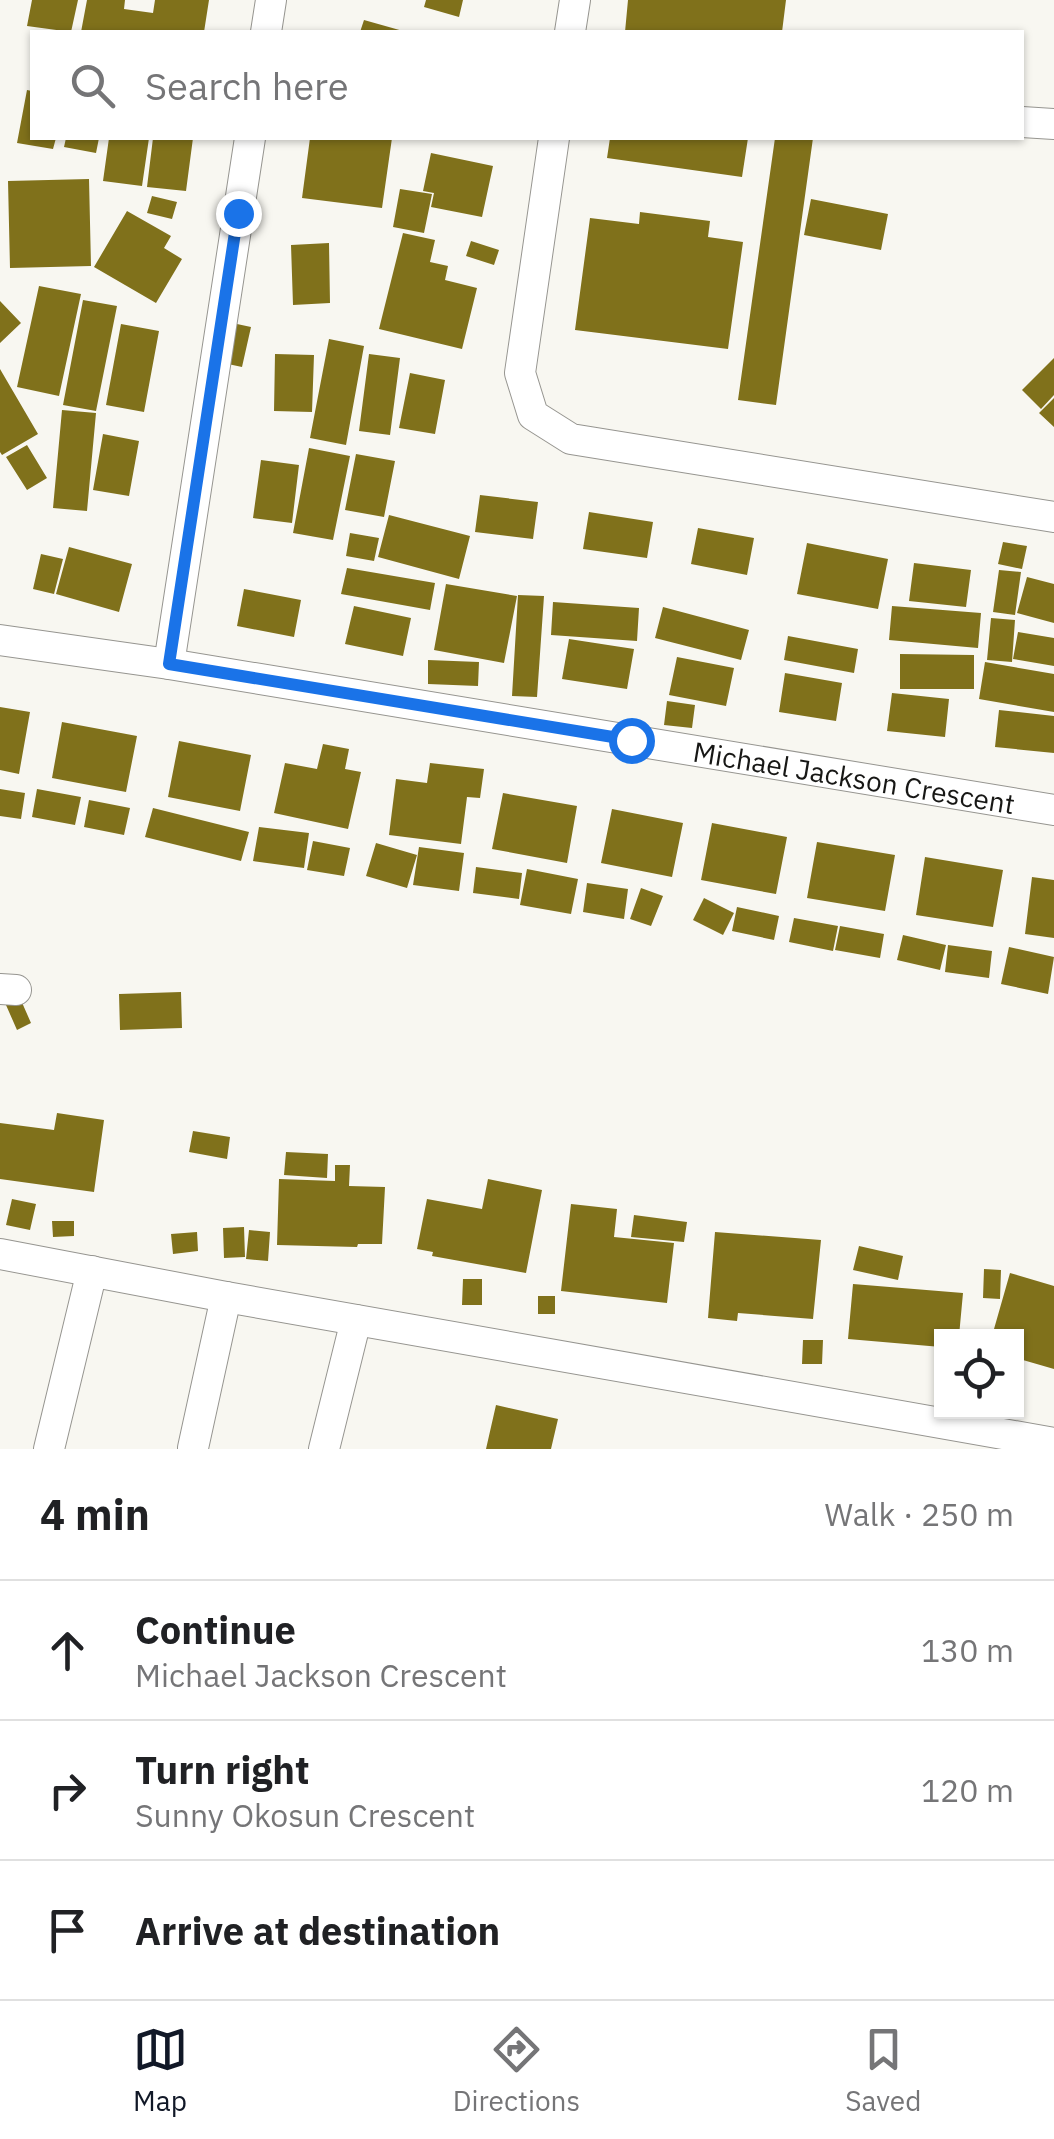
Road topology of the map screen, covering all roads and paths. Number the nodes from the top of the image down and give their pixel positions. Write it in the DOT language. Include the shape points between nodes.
graph roads {
  1 [pos="271,0"];
  2 [pos="575,0"];
  3 [pos="266,30"];
  4 [pos="570,30"];
  5 [pos="1024,122"];
  6 [pos="1054,124"];
  7 [pos="250,140"];
  8 [pos="554,140"];
  9 [pos="1054,517"];
  10 [pos="0,640"];
  11 [pos="169,664"];
  12 [pos="1054,810"];
  13 [pos="0,1254"];
  14 [pos="92,1270"];
  15 [pos="226,1297"];
  16 [pos="356,1320"];
  17 [pos="1054,1443"];
  18 [pos="193,1448"];
  19 [pos="49,1449"];
  20 [pos="324,1449"];
  1 -- 3 [label="street"];
  2 -- 4 [label="street"];
  5 -- 6 [label="street"];
  7 -- 11 [label="street"];
  8 -- 9 [label="street" via="520,373 533,415 571,439"];
  10 -- 11 [label="street, Michael Jackson Crescent"];
  11 -- 12 [label="street, Michael Jackson Crescent"];
  13 -- 14 [label="street"];
  14 -- 15 [label="street"];
  14 -- 19 [label="street"];
  15 -- 16 [label="street"];
  15 -- 18 [label="street"];
  16 -- 17 [label="street"];
  16 -- 20 [label="street"];
}
